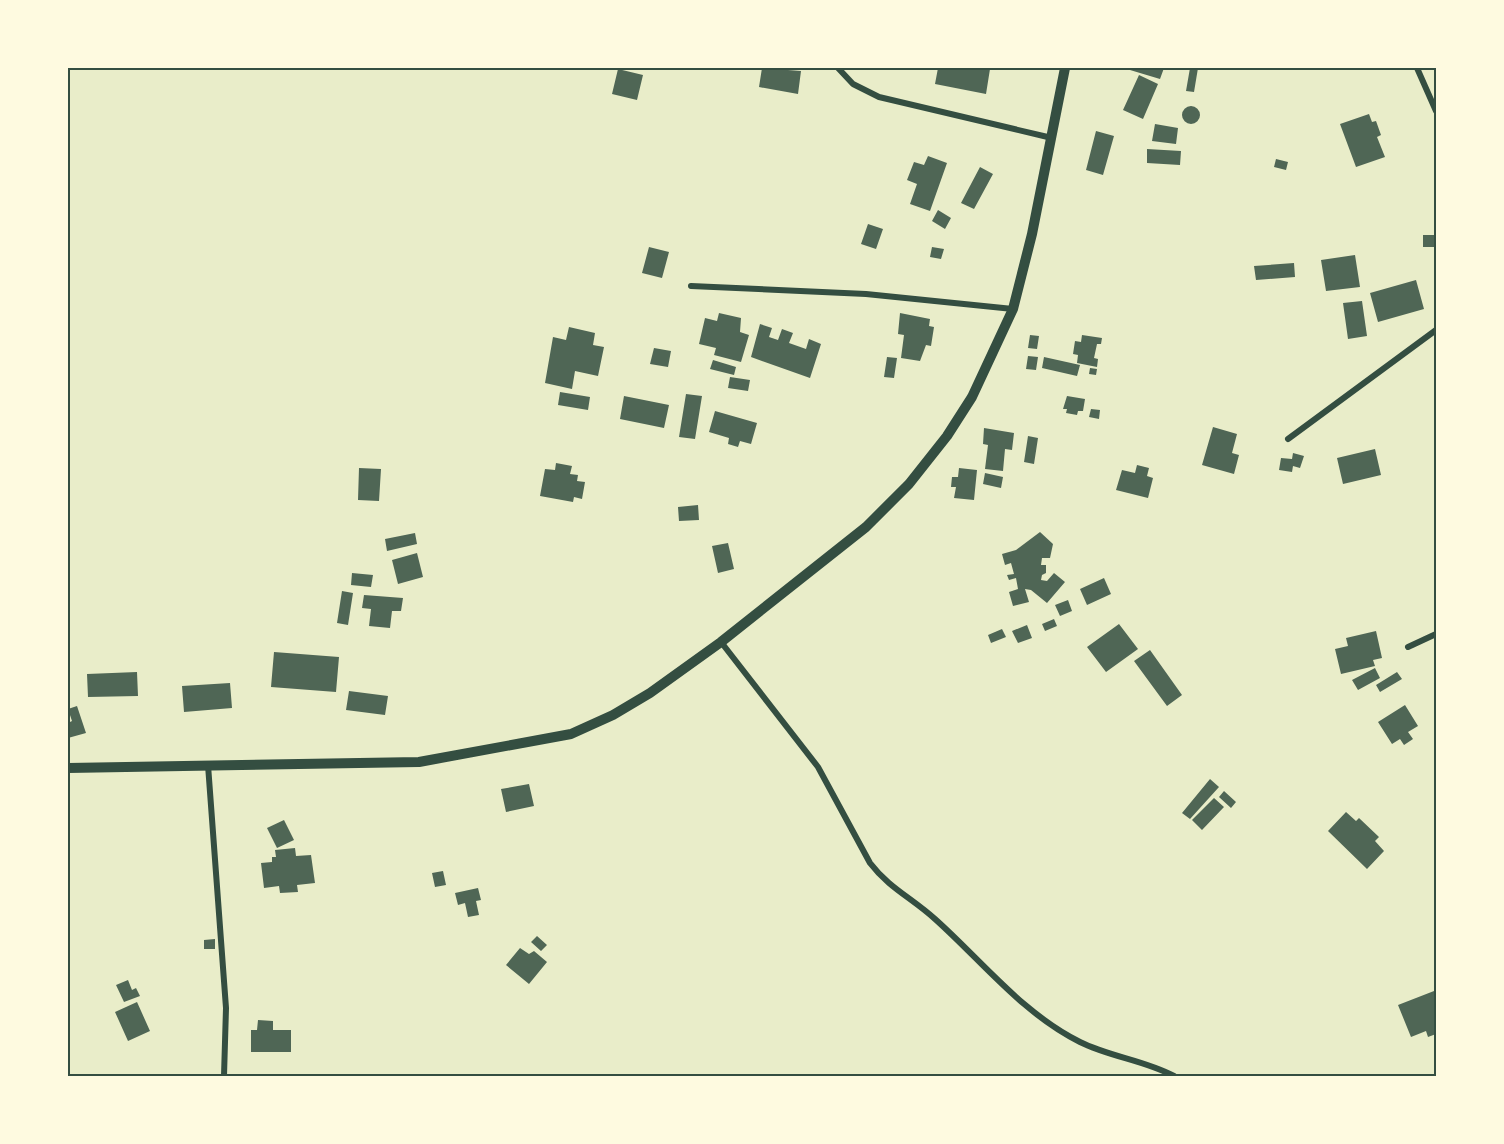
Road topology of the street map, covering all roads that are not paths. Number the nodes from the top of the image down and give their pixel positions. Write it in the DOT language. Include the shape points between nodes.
graph roads {
  1 [pos="838,68"];
  2 [pos="1065,68"];
  3 [pos="1418,68"];
  4 [pos="1437,111"];
  5 [pos="1052,138"];
  6 [pos="691,285"];
  7 [pos="1013,309"];
  8 [pos="1437,330"];
  9 [pos="1288,439"];
  10 [pos="1437,634"];
  11 [pos="721,642"];
  12 [pos="1408,647"];
  13 [pos="208,765"];
  14 [pos="68,768"];
  15 [pos="225,1077"];
  16 [pos="1174,1077"];
  1 -- 5 [label="street" via="853,84 879,98"];
  2 -- 5 [label="street"];
  3 -- 4 [label="street"];
  5 -- 7 [label="street"];
  6 -- 7 [label="street" via="866,294"];
  7 -- 11 [label="street" via="972,397 909,484 821,565"];
  8 -- 9 [label="street"];
  10 -- 12 [label="street"];
  11 -- 13 [label="street" via="650,693 571,734 419,762"];
  11 -- 16 [label="street" via="818,767 870,863 896,892 930,914 1035,1014 1079,1042 1151,1065"];
  13 -- 14 [label="street"];
  13 -- 15 [label="street" via="226,1008"];
}
